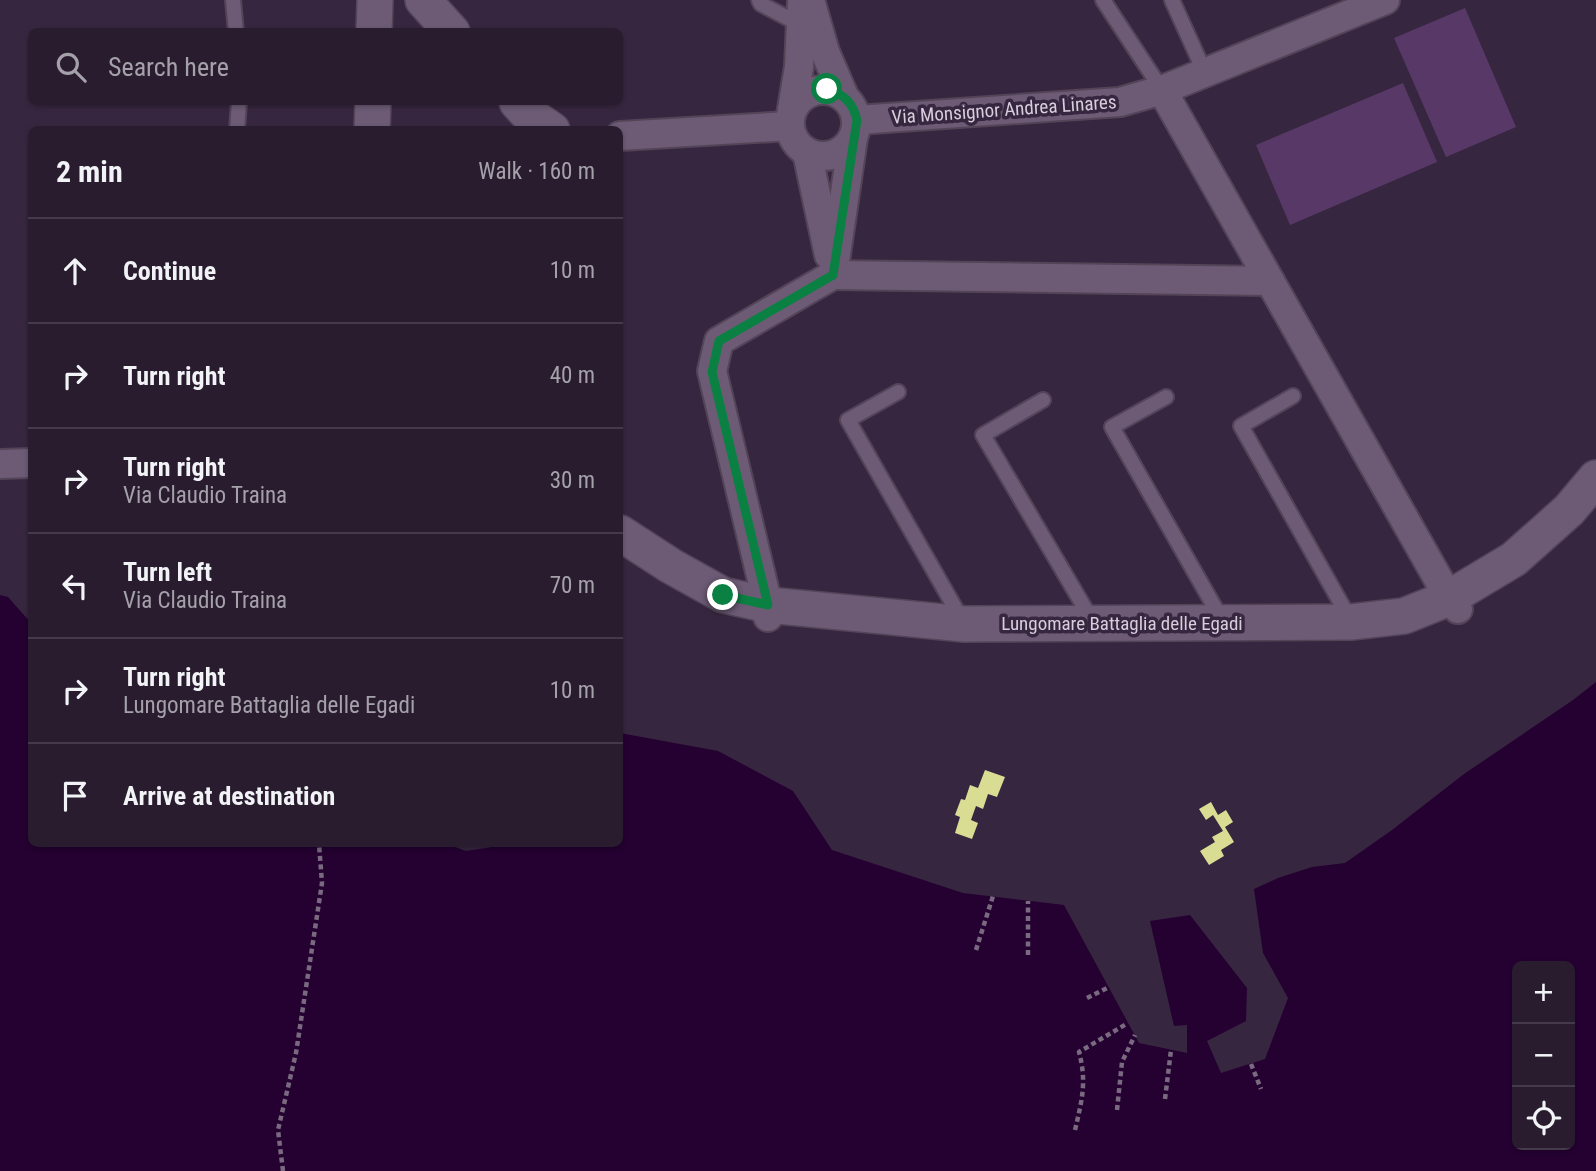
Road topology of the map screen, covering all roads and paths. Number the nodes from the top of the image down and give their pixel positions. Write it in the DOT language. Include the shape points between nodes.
graph roads {
  1 [pos="233,0"];
  2 [pos="375,0"];
  3 [pos="423,0"];
  4 [pos="759,0"];
  5 [pos="1103,0"];
  6 [pos="1172,0"];
  7 [pos="1385,0"];
  8 [pos="804,8"];
  9 [pos="236,28"];
  10 [pos="374,28"];
  11 [pos="448,28"];
  12 [pos="1205,73"];
  13 [pos="1162,90"];
  14 [pos="239,105"];
  15 [pos="373,105"];
  16 [pos="520,105"];
  17 [pos="791,117"];
  18 [pos="851,118"];
  19 [pos="237,126"];
  20 [pos="372,126"];
  21 [pos="546,126"];
  22 [pos="623,136"];
  23 [pos="807,152"];
  24 [pos="833,275"];
  25 [pos="1270,281"];
  26 [pos="898,392"];
  27 [pos="1293,396"];
  28 [pos="1166,397"];
  29 [pos="1043,400"];
  30 [pos="28,463"];
  31 [pos="0,464"];
  32 [pos="1596,478"];
  33 [pos="623,535"];
  34 [pos="1453,603"];
  35 [pos="768,611"];
  36 [pos="1223,622"];
  37 [pos="1351,622"];
  38 [pos="1093,623"];
  39 [pos="964,624"];
  40 [pos="319,847"];
  41 [pos="993,896"];
  42 [pos="1028,901"];
  43 [pos="976,950"];
  44 [pos="1028,955"];
  45 [pos="1108,987"];
  46 [pos="1087,998"];
  47 [pos="1128,1023"];
  48 [pos="1135,1035"];
  49 [pos="1171,1050"];
  50 [pos="1251,1063"];
  51 [pos="1261,1089"];
  52 [pos="1165,1100"];
  53 [pos="1117,1110"];
  54 [pos="1075,1130"];
  55 [pos="283,1171"];
  1 -- 9 [label="lane"];
  2 -- 10 [label="street"];
  3 -- 11 [label="street"];
  4 -- 8 [label="lane" via="761,4"];
  5 -- 13 [label="lane"];
  6 -- 12 [label="lane"];
  7 -- 12 [label="street, Via Monsignor Andrea Linares"];
  8 -- 17 [label="street"];
  8 -- 18 [label="street"];
  12 -- 13 [label="street, Via Monsignor Andrea Linares"];
  13 -- 18 [label="street, Via Monsignor Andrea Linares" via="1121,102"];
  13 -- 25 [label="street"];
  14 -- 19 [label="lane"];
  15 -- 20 [label="street"];
  16 -- 21 [label="street"];
  17 -- 18 [label="street" via="803,96 827,89 836,92"];
  17 -- 22 [label="street"];
  17 -- 23 [label="street" via="795,141"];
  18 -- 23 [label="street" via="841,151 824,156"];
  18 -- 24 [label="street"];
  23 -- 24 [label="street"];
  24 -- 25 [label="street"];
  24 -- 35 [label="street" via="719,341 712,372"];
  25 -- 34 [label="street"];
  26 -- 39 [label="lane" via="848,420"];
  27 -- 37 [label="lane" via="1241,426"];
  28 -- 36 [label="lane" via="1112,427"];
  29 -- 38 [label="lane" via="983,435"];
  30 -- 31 [label="street"];
  32 -- 34 [label="street, Lungomare Battaglia delle Egadi" via="1569,510 1514,559"];
  33 -- 35 [label="street, Lungomare Battaglia delle Egadi" via="723,595"];
  34 -- 37 [label="street, Lungomare Battaglia delle Egadi" via="1404,616"];
  35 -- 39 [label="street, Lungomare Battaglia delle Egadi"];
  36 -- 37 [label="street, Lungomare Battaglia delle Egadi"];
  36 -- 38 [label="street, Lungomare Battaglia delle Egadi"];
  38 -- 39 [label="street, Lungomare Battaglia delle Egadi"];
  40 -- 55 [label="path" via="323,883 296,1054 278,1130"];
  41 -- 43 [label="path"];
  42 -- 44 [label="path"];
  45 -- 46 [label="path"];
  47 -- 54 [label="path" via="1080,1052 1083,1093"];
  48 -- 53 [label="path" via="1122,1062"];
  49 -- 52 [label="path"];
  50 -- 51 [label="path"];
}
